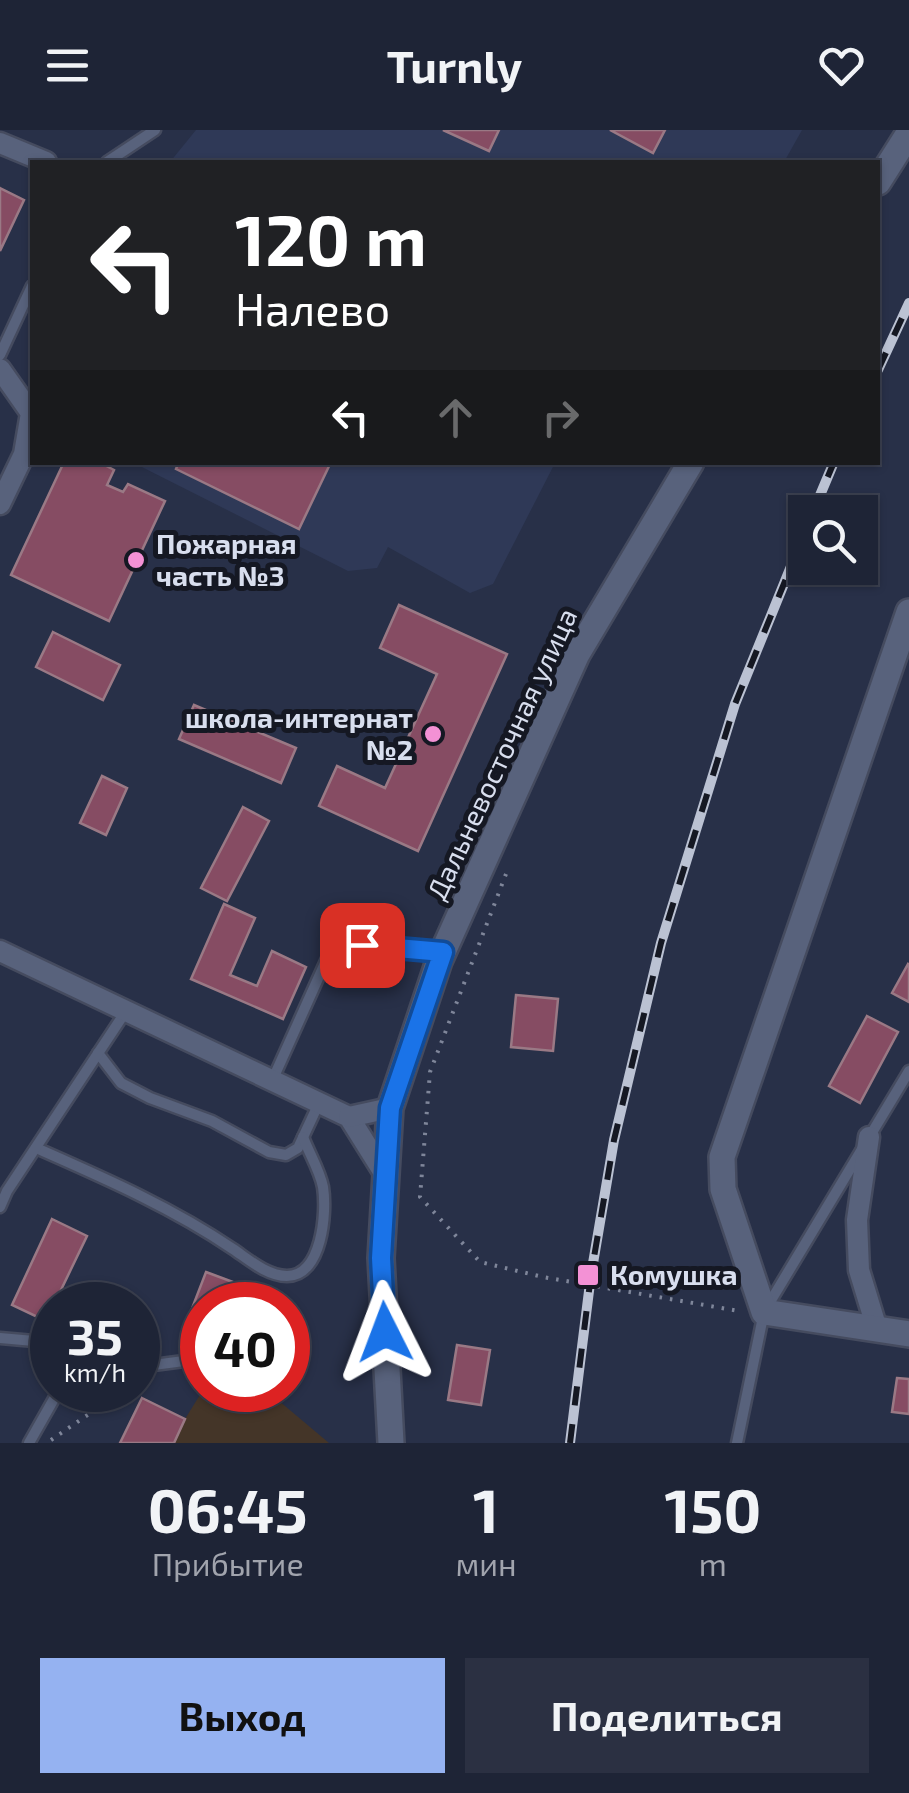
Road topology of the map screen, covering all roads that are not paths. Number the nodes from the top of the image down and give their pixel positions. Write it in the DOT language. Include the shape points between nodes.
graph roads {
  1 [pos="155,130"];
  2 [pos="909,134"];
  3 [pos="0,143"];
  4 [pos="41,160"];
  5 [pos="110,160"];
  6 [pos="880,179"];
  7 [pos="30,290"];
  8 [pos="0,355"];
  9 [pos="0,369"];
  10 [pos="30,413"];
  11 [pos="30,420"];
  12 [pos="689,465"];
  13 [pos="0,504"];
  14 [pos="909,612"];
  15 [pos="0,951"];
  16 [pos="443,952"];
  17 [pos="126,1011"];
  18 [pos="98,1053"];
  19 [pos="909,1071"];
  20 [pos="272,1080"];
  21 [pos="319,1103"];
  22 [pos="390,1108"];
  23 [pos="349,1117"];
  24 [pos="303,1137"];
  25 [pos="869,1137"];
  26 [pos="36,1148"];
  27 [pos="384,1172"];
  28 [pos="0,1207"];
  29 [pos="764,1312"];
  30 [pos="878,1330"];
  31 [pos="909,1334"];
  32 [pos="0,1338"];
  33 [pos="30,1342"];
  34 [pos="47,1412"];
  35 [pos="29,1443"];
  36 [pos="390,1443"];
  37 [pos="736,1443"];
  1 -- 5 [label="lane"];
  2 -- 6 [label="street"];
  3 -- 4 [label="street"];
  7 -- 8 [label="lane"];
  9 -- 10 [label="street"];
  11 -- 13 [label="street" via="24,454"];
  12 -- 16 [label="street, Дальневосточная улица" via="577,654"];
  14 -- 29 [label="street" via="722,1156 723,1189"];
  15 -- 17 [label="street"];
  16 -- 20 [label="lane" via="334,942"];
  16 -- 22 [label="street, Дальневосточная улица"];
  17 -- 18 [label="lane"];
  17 -- 20 [label="street"];
  18 -- 24 [label="lane" via="121,1083 269,1152 286,1155"];
  18 -- 26 [label="lane"];
  19 -- 25 [label="lane"];
  20 -- 21 [label="street"];
  21 -- 23 [label="street"];
  21 -- 24 [label="lane"];
  22 -- 23 [label="street"];
  22 -- 27 [label="street, Дальневосточная улица"];
  23 -- 27 [label="street"];
  24 -- 26 [label="lane" via="322,1187 320,1238 305,1271 286,1276 261,1268 163,1206"];
  25 -- 29 [label="lane"];
  25 -- 30 [label="street" via="858,1254"];
  26 -- 28 [label="lane"];
  27 -- 36 [label="street, Дальневосточная улица"];
  29 -- 30 [label="street"];
  29 -- 37 [label="lane"];
  30 -- 31 [label="street"];
  32 -- 33 [label="lane"];
  34 -- 35 [label="lane"];
}
